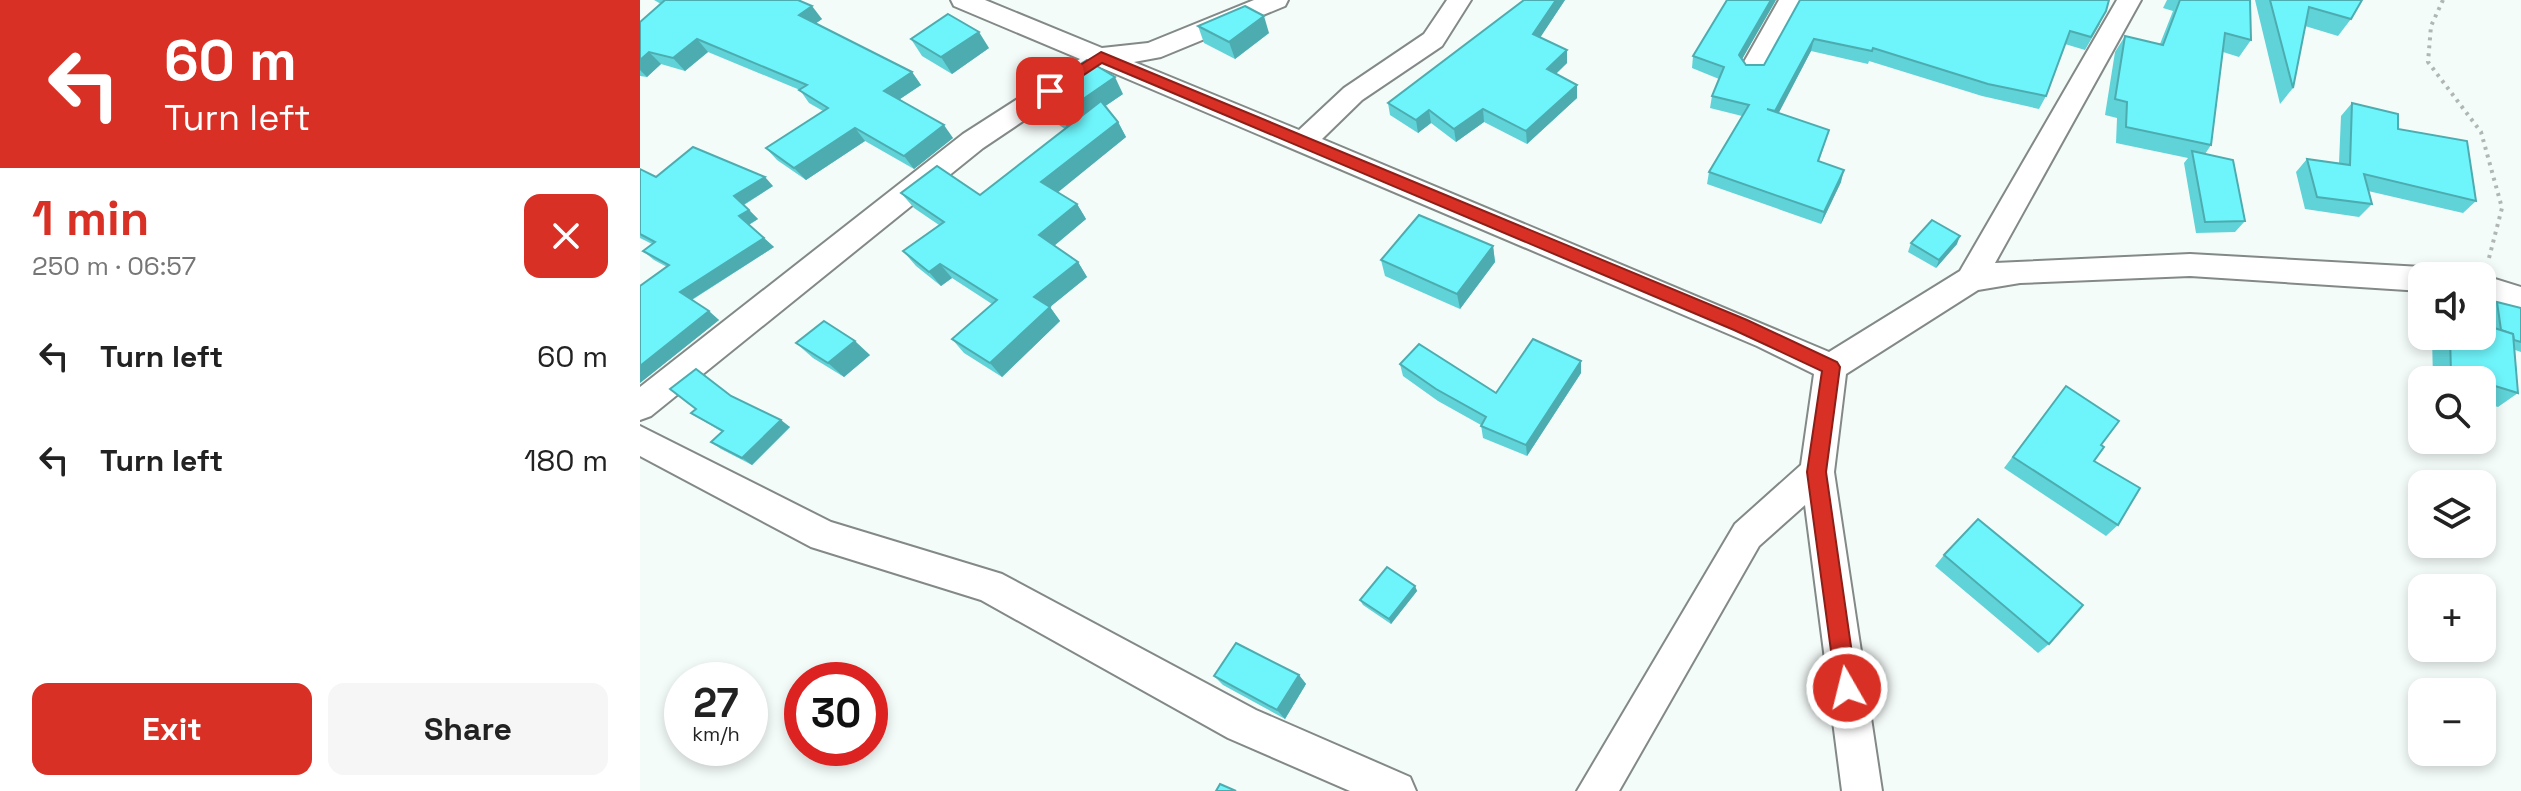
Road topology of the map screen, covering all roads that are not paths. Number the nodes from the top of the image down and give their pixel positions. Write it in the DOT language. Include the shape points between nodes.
graph roads {
  1 [pos="963,0"];
  2 [pos="1276,0"];
  3 [pos="1459,0"];
  4 [pos="1791,0"];
  5 [pos="2129,0"];
  6 [pos="1101,57"];
  7 [pos="1753,69"];
  8 [pos="1304,141"];
  9 [pos="2408,278"];
  10 [pos="1971,279"];
  11 [pos="2496,282"];
  12 [pos="2521,299"];
  13 [pos="1831,367"];
  14 [pos="640,406"];
  15 [pos="640,440"];
  16 [pos="1817,472"];
  17 [pos="1396,791"];
  18 [pos="1597,791"];
  19 [pos="1862,791"];
  1 -- 6 [label="street"];
  2 -- 6 [label="street" via="1152,51"];
  3 -- 8 [label="street" via="1433,40 1353,94"];
  4 -- 7 [label="street"];
  5 -- 10 [label="street"];
  6 -- 8 [label="street"];
  6 -- 14 [label="street" via="973,141"];
  8 -- 13 [label="street"];
  9 -- 10 [label="street" via="2190,265 2020,271"];
  10 -- 13 [label="street"];
  11 -- 12 [label="street"];
  13 -- 16 [label="street"];
  15 -- 17 [label="street" via="823,536 989,586 1242,724"];
  16 -- 18 [label="street" via="1747,535"];
  16 -- 19 [label="street"];
}
